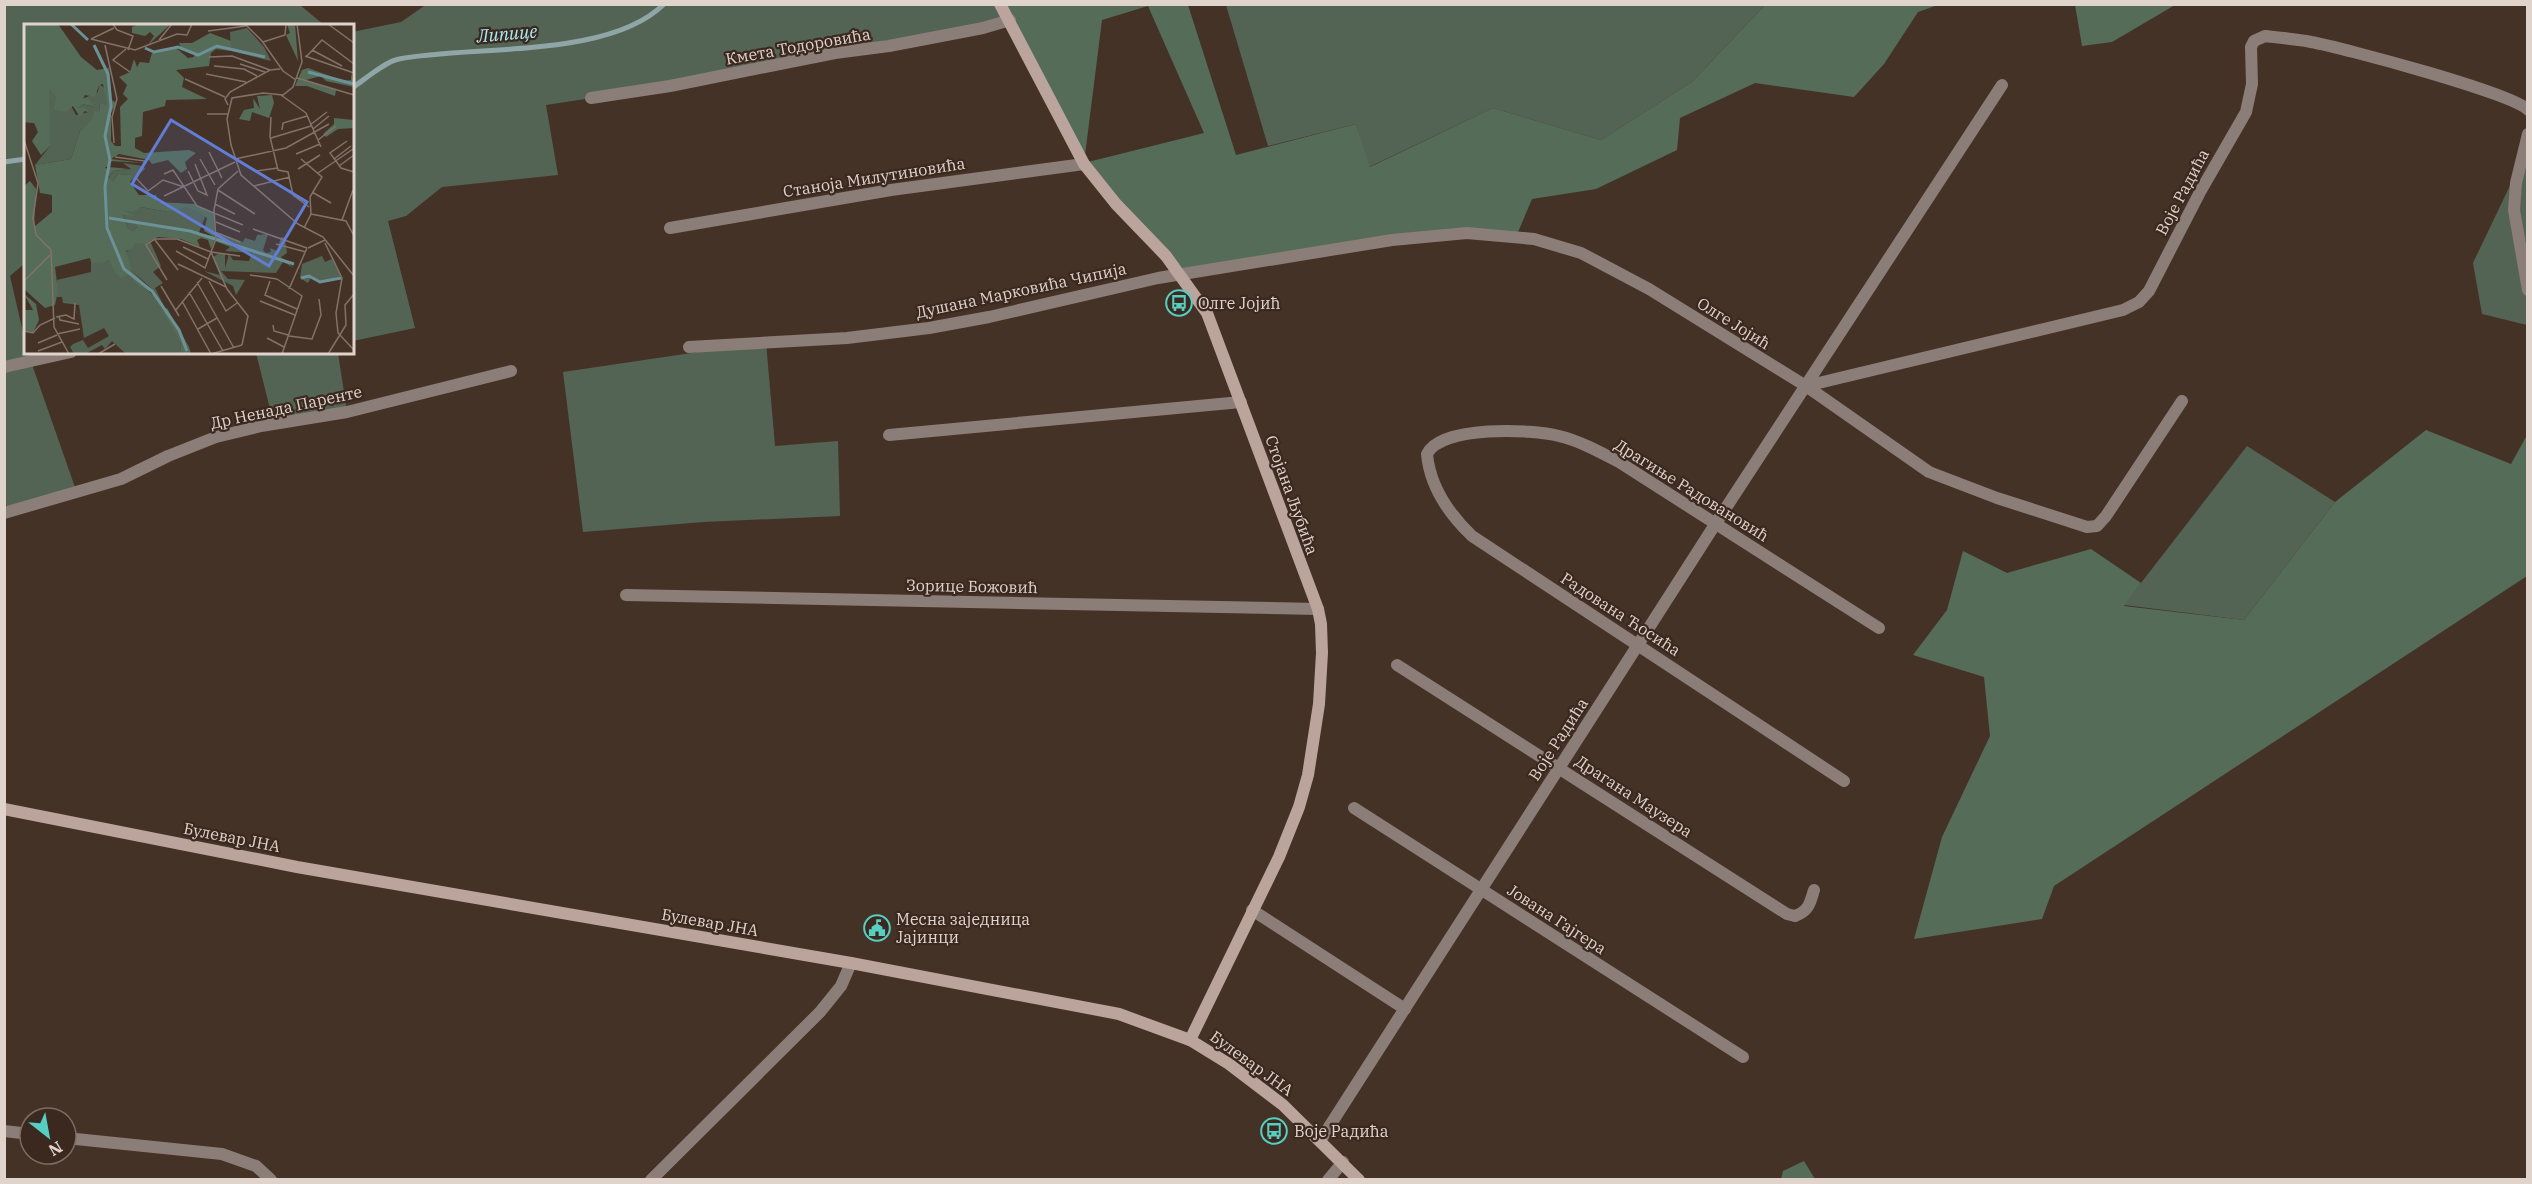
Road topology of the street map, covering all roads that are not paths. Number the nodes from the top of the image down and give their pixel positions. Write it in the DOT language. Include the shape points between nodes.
graph roads {
  1 [pos="1000,4"];
  2 [pos="1010,20"];
  3 [pos="2002,85"];
  4 [pos="591,98"];
  5 [pos="2528,110"];
  6 [pos="2528,134"];
  7 [pos="1084,164"];
  8 [pos="670,228"];
  9 [pos="1180,274"];
  10 [pos="2528,290"];
  11 [pos="689,347"];
  12 [pos="62,354"];
  13 [pos="4,367"];
  14 [pos="511,371"];
  15 [pos="1806,386"];
  16 [pos="2182,401"];
  17 [pos="1240,402"];
  18 [pos="889,435"];
  19 [pos="1436,443"];
  20 [pos="4,513"];
  21 [pos="1716,523"];
  22 [pos="626,595"];
  23 [pos="1318,609"];
  24 [pos="1879,628"];
  25 [pos="1639,645"];
  26 [pos="1397,665"];
  27 [pos="1560,768"];
  28 [pos="1844,781"];
  29 [pos="1354,808"];
  30 [pos="4,809"];
  31 [pos="1481,890"];
  32 [pos="1814,890"];
  33 [pos="1252,910"];
  34 [pos="851,963"];
  35 [pos="1405,1009"];
  36 [pos="1190,1040"];
  37 [pos="1743,1057"];
  38 [pos="78,1139"];
  39 [pos="1320,1140"];
  40 [pos="1343,1162"];
  41 [pos="271,1179"];
  42 [pos="651,1179"];
  43 [pos="1328,1179"];
  44 [pos="1359,1179"];
  1 -- 2 [label="main road, Стојана Љубића"];
  2 -- 4 [label="street, Кмета Тодоровића" via="889,46"];
  2 -- 7 [label="main road, Стојана Љубића"];
  3 -- 15 [label="street, Воје Радића"];
  5 -- 15 [label="street, Воје Радића" via="2523,104 2497,94 2367,54 2309,41 2260,37 2251,47 2252,84 2246,112 2139,302 2123,310"];
  6 -- 10 [label="street" via="2514,210"];
  7 -- 8 [label="street, Станоја Милутиновића" via="891,190"];
  7 -- 9 [label="main road, Стојана Љубића"];
  9 -- 11 [label="street, Душана Марковића Чипија" via="929,328 847,338"];
  9 -- 15 [label="street, Олге Јојић" via="1425,236 1467,233 1534,239 1581,253 1615,270"];
  9 -- 17 [label="main road, Стојана Љубића" via="1207,313"];
  12 -- 13 [label="street"];
  14 -- 20 [label="street, Др Ненада Паренте" via="347,412 216,437 121,479"];
  15 -- 16 [label="street, Олге Јојић" via="1929,472 2087,527 2097,526 2106,516"];
  15 -- 21 [label="street, Воје Радића"];
  17 -- 18 [label="street"];
  17 -- 23 [label="main road, Стојана Љубића"];
  19 -- 21 [label="street, Драгиње Радовановић" via="1488,432 1559,436 1619,462"];
  19 -- 25 [label="street, Радована Ћосића" via="1427,454 1430,471 1436,488 1461,525 1482,543"];
  21 -- 24 [label="street, Драгиње Радовановић"];
  21 -- 25 [label="street, Воје Радића"];
  22 -- 23 [label="street, Зорице Божовић"];
  23 -- 33 [label="main road, Стојана Љубића" via="1322,670 1308,775 1291,831"];
  25 -- 27 [label="street, Воје Радића"];
  25 -- 28 [label="street, Радована Ћосића"];
  26 -- 27 [label="street, Драгана Маузера"];
  27 -- 31 [label="street, Воје Радића"];
  27 -- 32 [label="street, Драгана Маузера" via="1786,914 1795,916 1805,911"];
  29 -- 31 [label="street, Јована Гајгера"];
  30 -- 34 [label="main road, Булевар ЈНА" via="297,867"];
  31 -- 35 [label="street, Воје Радића"];
  31 -- 37 [label="street, Јована Гајгера"];
  33 -- 35 [label="street"];
  33 -- 36 [label="main road, Стојана Љубића"];
  34 -- 36 [label="main road, Булевар ЈНА" via="1119,1014"];
  34 -- 42 [label="street" via="841,986 820,1012"];
  35 -- 39 [label="street, Воје Радића"];
  36 -- 39 [label="main road, Булевар ЈНА" via="1266,1091"];
  38 -- 41 [label="street" via="222,1154 256,1166"];
  39 -- 40 [label="main road, Булевар ЈНА"];
  40 -- 43 [label="street"];
  40 -- 44 [label="main road, Булевар ЈНА"];
}
